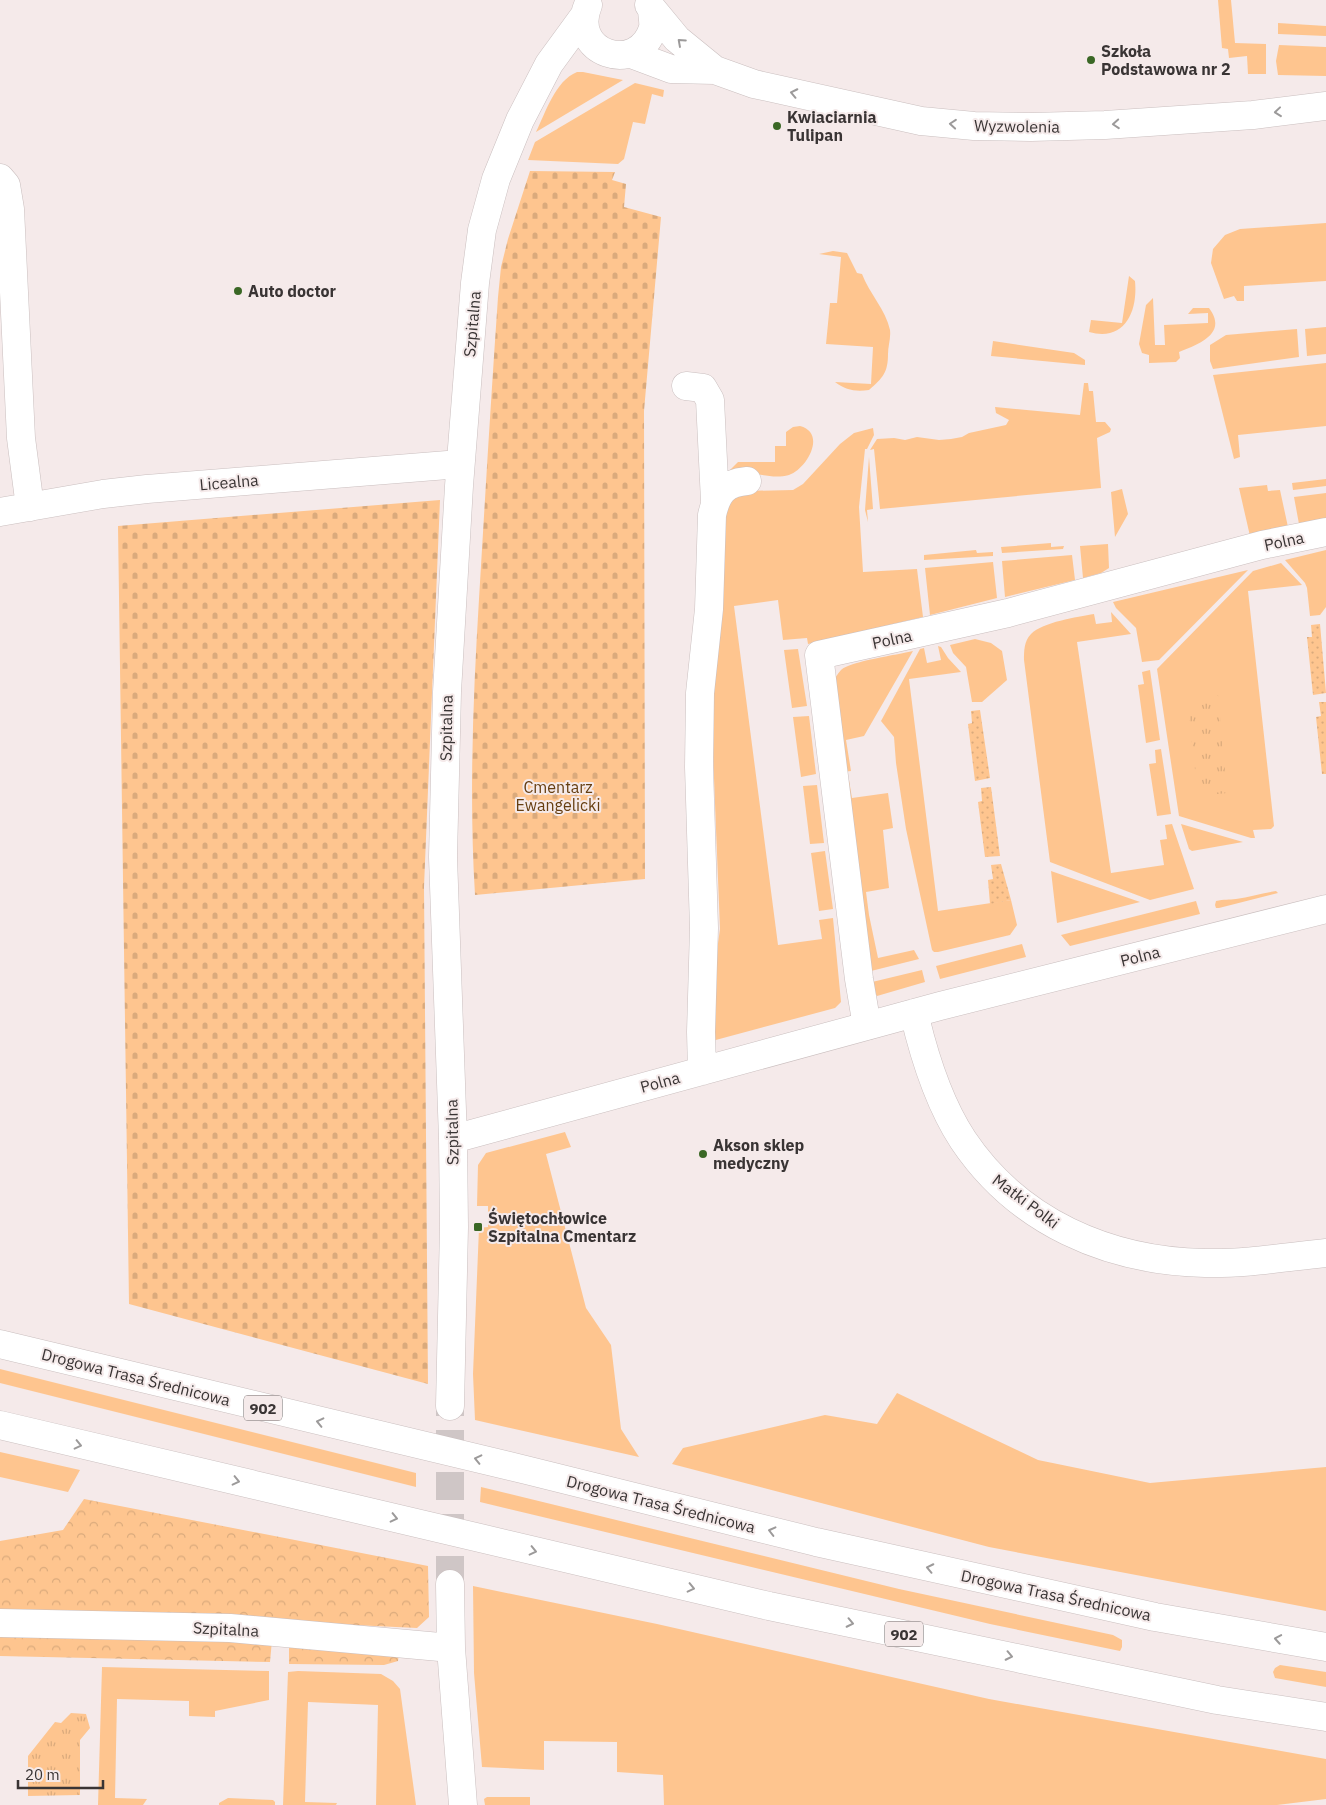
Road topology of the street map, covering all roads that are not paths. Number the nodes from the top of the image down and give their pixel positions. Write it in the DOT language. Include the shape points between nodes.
graph roads {
  1 [pos="648,4"];
  2 [pos="587,8"];
  3 [pos="596,48"];
  4 [pos="631,54"];
  5 [pos="549,64"];
  6 [pos="715,70"];
  7 [pos="1326,106"];
  8 [pos="0,178"];
  9 [pos="686,386"];
  10 [pos="10,439"];
  11 [pos="460,464"];
  12 [pos="747,481"];
  13 [pos="716,501"];
  14 [pos="30,507"];
  15 [pos="0,512"];
  16 [pos="1326,532"];
  17 [pos="1326,909"];
  18 [pos="914,1013"];
  19 [pos="867,1026"];
  20 [pos="702,1071"];
  21 [pos="453,1139"];
  22 [pos="1326,1253"];
  23 [pos="0,1344"];
  24 [pos="450,1406"];
  25 [pos="0,1425"];
  26 [pos="0,1432"];
  27 [pos="30,1434"];
  28 [pos="450,1584"];
  29 [pos="0,1623"];
  30 [pos="1326,1647"];
  31 [pos="451,1648"];
  32 [pos="1326,1717"];
  33 [pos="463,1805"];
  1 -- 4 [label="street" via="653,26 646,43"];
  6 -- 1 [label="street, Wyzwolenia, one-way" via="677,39"];
  2 -- 3 [label="street" via="586,34"];
  2 -- 5 [label="street, Szpitalna"];
  3 -- 4 [label="street, Wyzwolenia" via="613,56"];
  3 -- 5 [label="street"];
  4 -- 6 [label="street, Wyzwolenia" via="671,69"];
  5 -- 11 [label="street, Szpitalna" via="520,120 496,179 482,230"];
  7 -- 6 [label="street, Wyzwolenia, one-way" via="1252,115 1105,125 974,126 921,121 754,84"];
  8 -- 10 [label="street" via="6,185 10,209"];
  9 -- 13 [label="street" via="703,388 710,400"];
  10 -- 14 [label="street"];
  11 -- 14 [label="street, Licealna" via="147,488"];
  11 -- 21 [label="street, Szpitalna" via="447,692 444,857"];
  12 -- 13 [label="street" via="732,482"];
  13 -- 20 [label="street" via="712,515 709,609 700,694 704,928"];
  14 -- 15 [label="street, Licealna"];
  16 -- 19 [label="street, Polna" via="1262,545 1008,613 819,655"];
  17 -- 18 [label="street, Polna"];
  18 -- 19 [label="street, Polna"];
  18 -- 22 [label="street, Matki Polki" via="936,1086 962,1139 999,1184 1048,1222 1106,1248 1165,1260 1247,1262"];
  19 -- 20 [label="street, Polna"];
  20 -- 21 [label="street, Polna"];
  21 -- 24 [label="street, Szpitalna"];
  30 -- 23 [label="street, Drogowa Trasa Średnicowa / 902, one-way" via="1155,1617 816,1542"];
  25 -- 27 [label="street, 902"];
  26 -- 27 [label="street"];
  27 -- 32 [label="street, 902, one-way" via="769,1606 1217,1700"];
  28 -- 31 [label="street"];
  29 -- 31 [label="street, Szpitalna" via="230,1628"];
  31 -- 33 [label="street"];
}
